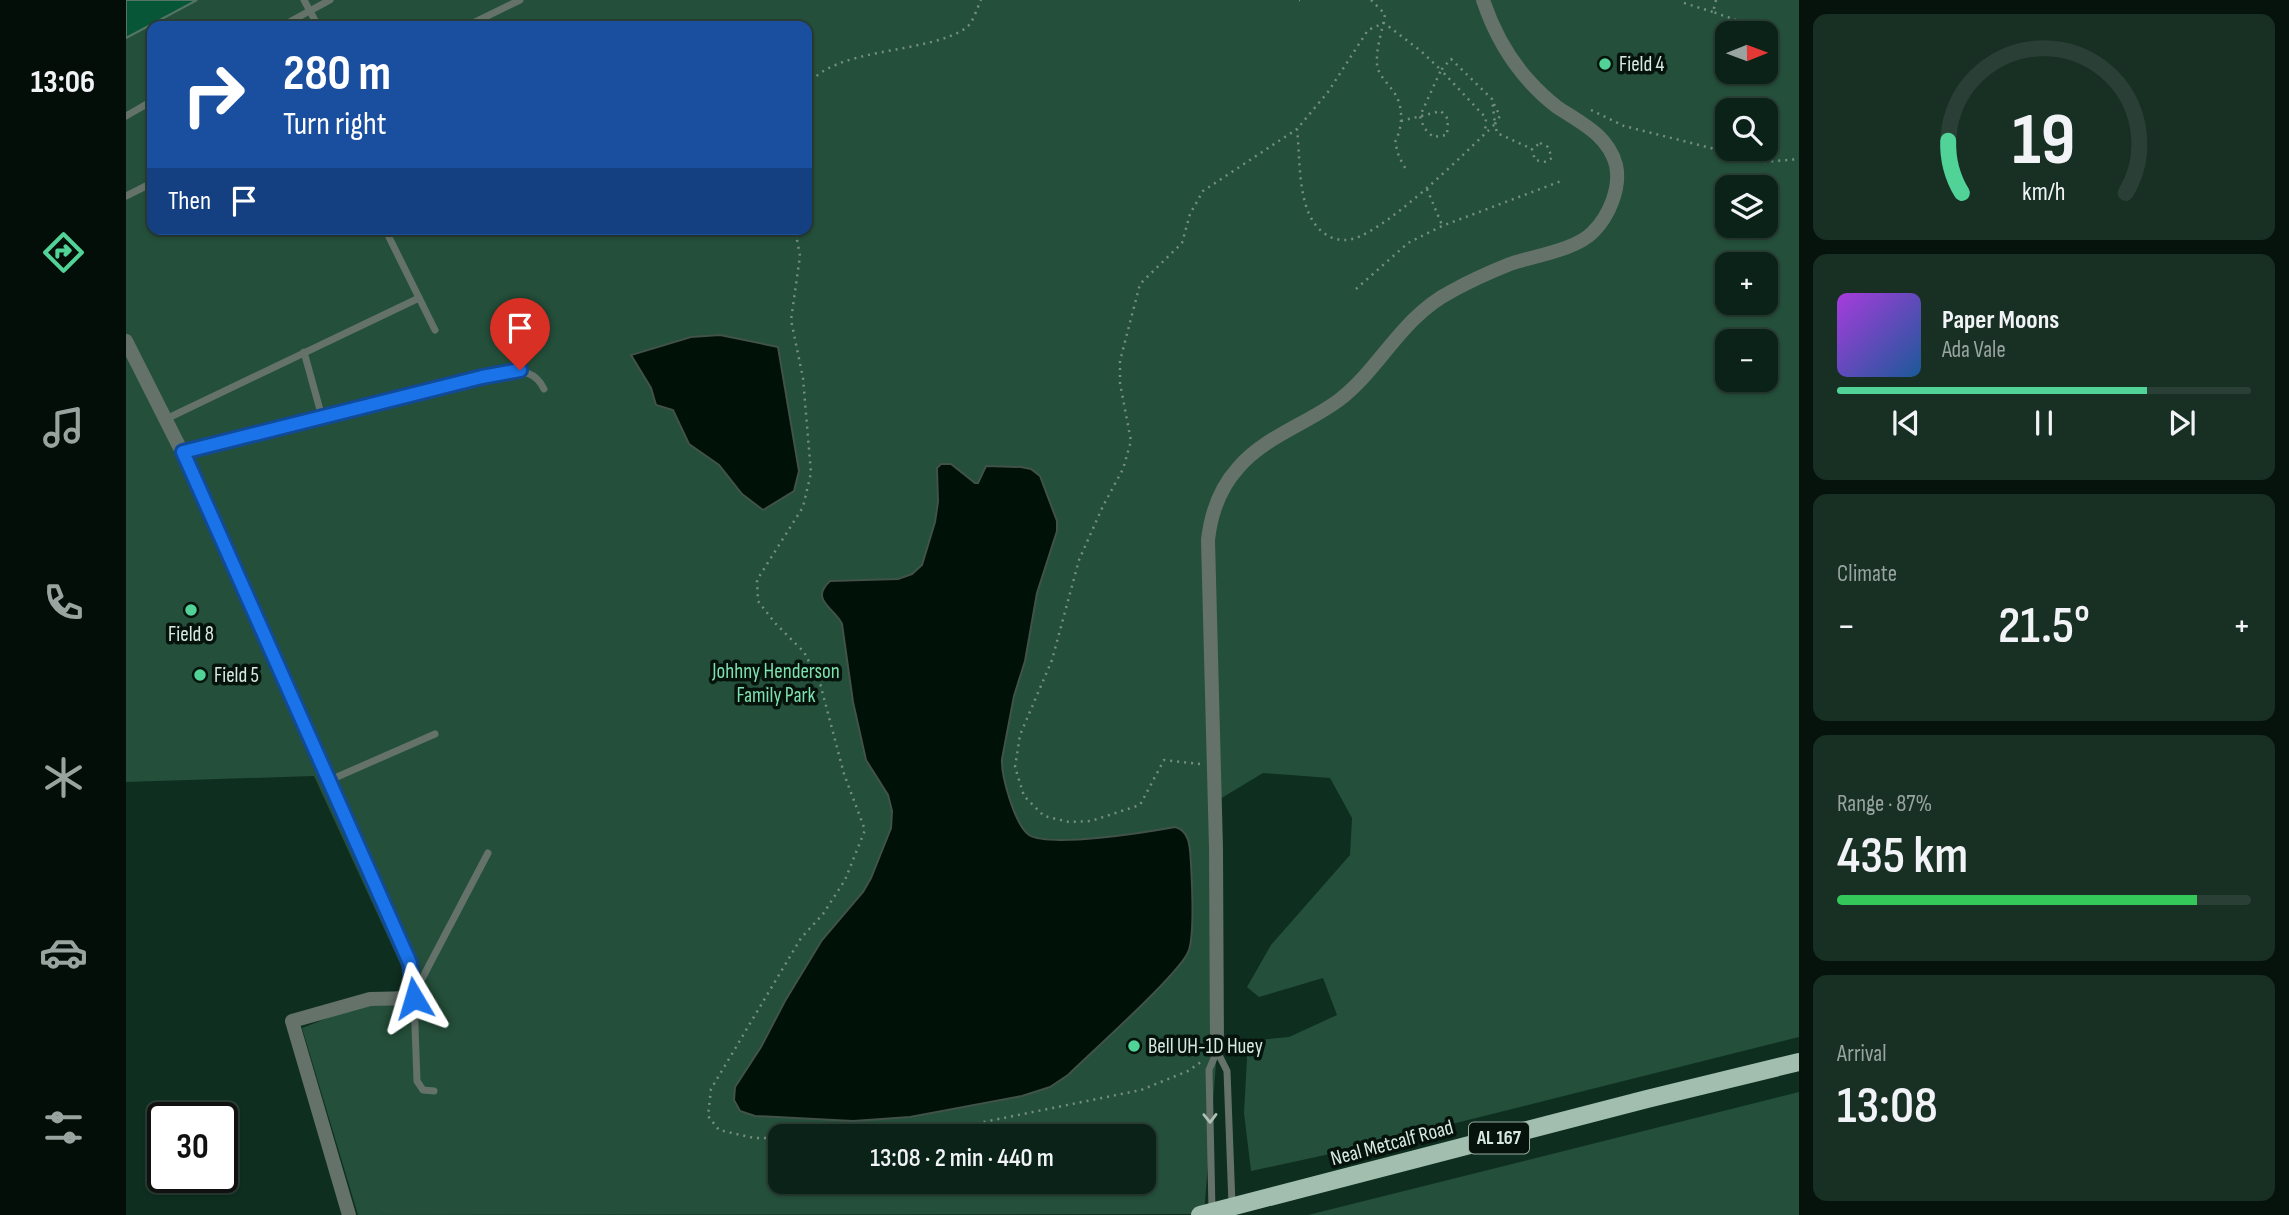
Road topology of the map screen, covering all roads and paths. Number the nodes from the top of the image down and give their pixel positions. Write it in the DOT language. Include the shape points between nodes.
graph roads {
  1 [pos="304,0"];
  2 [pos="330,0"];
  3 [pos="520,0"];
  4 [pos="981,0"];
  5 [pos="1371,0"];
  6 [pos="1483,0"];
  7 [pos="1716,0"];
  8 [pos="1684,3"];
  9 [pos="310,10"];
  10 [pos="1713,12"];
  11 [pos="1736,20"];
  12 [pos="291,21"];
  13 [pos="316,21"];
  14 [pos="477,21"];
  15 [pos="1384,23"];
  16 [pos="1441,70"];
  17 [pos="812,79"];
  18 [pos="147,104"];
  19 [pos="1586,108"];
  20 [pos="126,116"];
  21 [pos="1420,116"];
  22 [pos="1401,121"];
  23 [pos="1495,124"];
  24 [pos="1297,129"];
  25 [pos="1485,133"];
  26 [pos="1532,149"];
  27 [pos="1799,159"];
  28 [pos="1407,171"];
  29 [pos="1564,180"];
  30 [pos="147,186"];
  31 [pos="1427,189"];
  32 [pos="126,196"];
  33 [pos="1442,226"];
  34 [pos="388,235"];
  35 [pos="796,235"];
  36 [pos="1356,289"];
  37 [pos="419,298"];
  38 [pos="435,330"];
  39 [pos="126,341"];
  40 [pos="304,352"];
  41 [pos="544,389"];
  42 [pos="322,417"];
  43 [pos="166,418"];
  44 [pos="183,452"];
  45 [pos="435,734"];
  46 [pos="1213,766"];
  47 [pos="330,780"];
  48 [pos="488,853"];
  49 [pos="414,996"];
  50 [pos="1216,1051"];
  51 [pos="1799,1062"];
  52 [pos="434,1091"];
  53 [pos="974,1124"];
  54 [pos="768,1138"];
  55 [pos="1232,1207"];
  56 [pos="1206,1213"];
  57 [pos="349,1215"];
  1 -- 9 [label="lane"];
  2 -- 9 [label="lane"];
  3 -- 14 [label="lane"];
  4 -- 17 [label="path" via="968,27 939,41 859,57"];
  5 -- 15 [label="path" via="1385,14"];
  6 -- 46 [label="street" via="1508,54 1530,82 1554,105 1599,135 1610,149 1617,185 1612,202 1592,234 1576,243 1448,292 1397,335 1352,389 1266,443 1229,477 1208,540"];
  7 -- 10 [label="path"];
  8 -- 10 [label="path"];
  9 -- 12 [label="lane"];
  9 -- 13 [label="lane"];
  10 -- 11 [label="path"];
  15 -- 16 [label="path"];
  15 -- 22 [label="path" via="1376,64 1395,92"];
  15 -- 24 [label="path" via="1368,30 1328,92"];
  16 -- 21 [label="path"];
  16 -- 23 [label="path" via="1451,58 1492,99"];
  16 -- 25 [label="path" via="1486,118"];
  18 -- 20 [label="lane"];
  19 -- 27 [label="path" via="1624,126 1711,148 1731,158 1763,162"];
  21 -- 21 [label="path" via="1433,137 1447,135 1448,119 1441,111"];
  21 -- 22 [label="path"];
  22 -- 28 [label="path" via="1395,142"];
  23 -- 25 [label="path"];
  23 -- 26 [label="path" via="1497,133"];
  24 -- 31 [label="path" via="1308,213 1329,237 1348,241 1371,231"];
  24 -- 46 [label="path" via="1203,191 1182,243 1140,284 1120,362 1131,441 1123,469 1079,560 1052,660 1020,735 1016,767 1024,796 1044,816 1069,822 1091,821 1140,805 1164,760"];
  25 -- 31 [label="path"];
  26 -- 26 [label="path" via="1535,160 1546,163 1552,158 1548,147 1540,143"];
  29 -- 33 [label="path"];
  30 -- 32 [label="lane"];
  31 -- 33 [label="path"];
  33 -- 36 [label="path" via="1408,243"];
  34 -- 37 [label="lane"];
  35 -- 54 [label="path" via="800,256 792,320 803,378 811,473 803,507 757,580 758,601 804,652 820,683 844,774 865,830 845,880 801,937 711,1089 708,1116 719,1130"];
  37 -- 38 [label="lane"];
  37 -- 40 [label="lane"];
  39 -- 43 [label="street"];
  40 -- 42 [label="lane"];
  40 -- 43 [label="lane"];
  41 -- 42 [label="lane" via="530,373 520,370"];
  42 -- 44 [label="lane"];
  43 -- 44 [label="street"];
  44 -- 47 [label="street"];
  45 -- 47 [label="lane"];
  46 -- 50 [label="street"];
  47 -- 49 [label="street" via="410,963"];
  48 -- 49 [label="lane"];
  49 -- 52 [label="lane" via="417,1081 423,1090"];
  49 -- 57 [label="street" via="370,999 292,1021"];
  50 -- 53 [label="path" via="1188,1071 1141,1090"];
  50 -- 55 [label="lane" via="1227,1071"];
  50 -- 56 [label="lane, one-way" via="1209,1070"];
  51 -- 55 [label="main road, Neal Metcalf Road / AL 167"];
  55 -- 56 [label="main road, Neal Metcalf Road / AL 167"];
}
